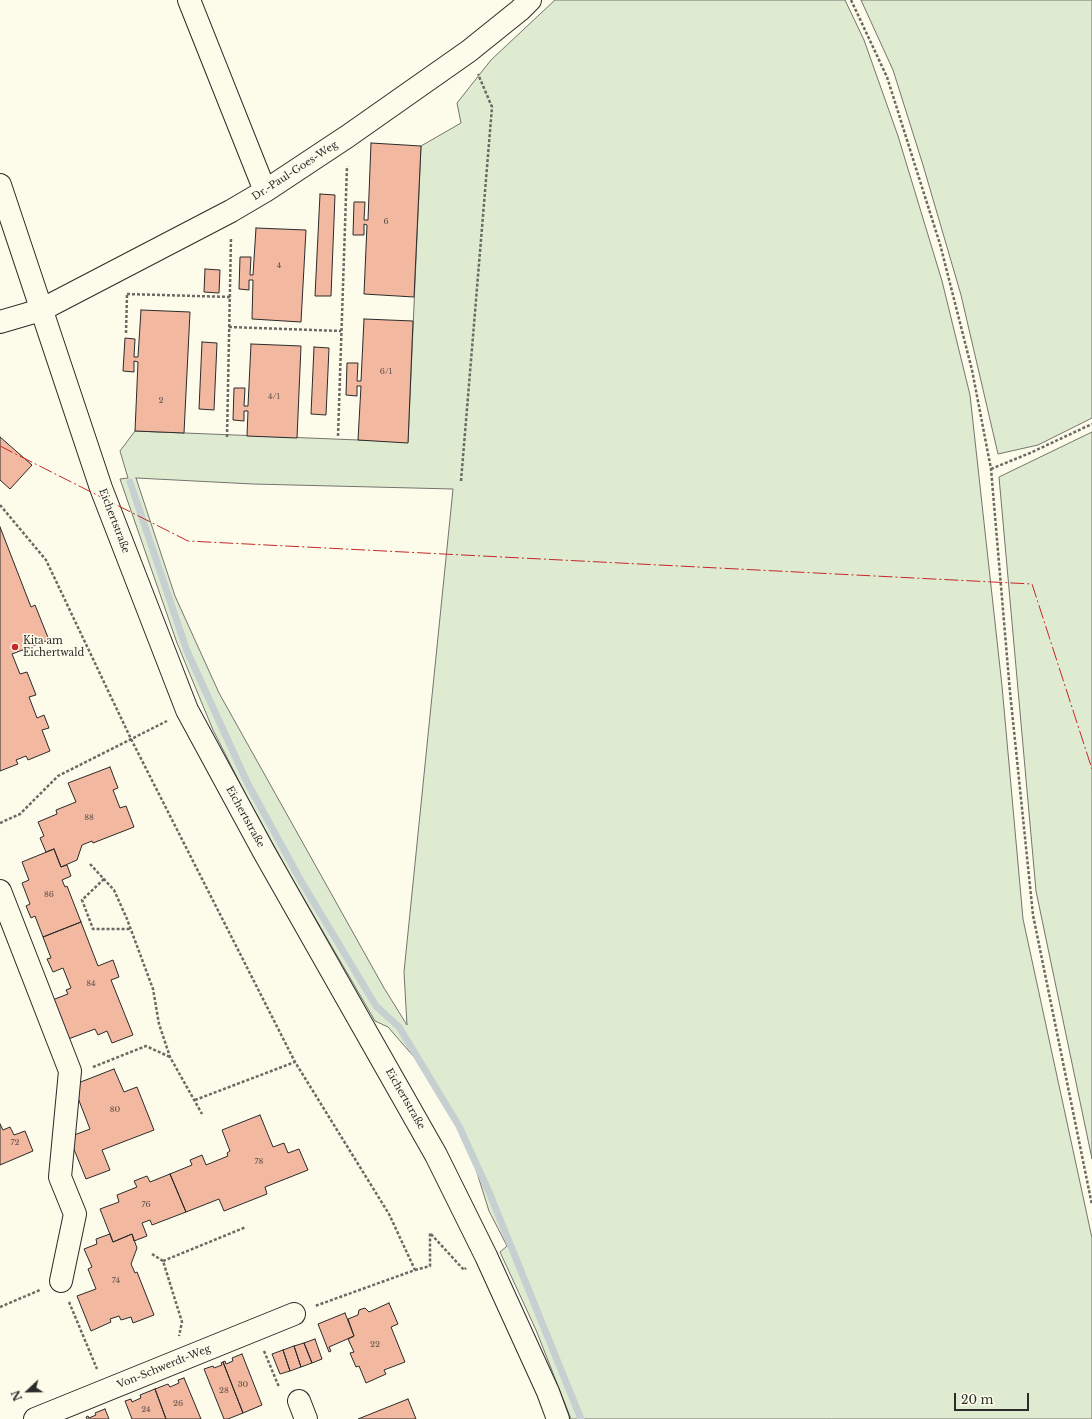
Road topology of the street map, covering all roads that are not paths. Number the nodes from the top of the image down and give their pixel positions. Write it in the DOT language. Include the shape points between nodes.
graph roads {
  1 [pos="189,0"];
  2 [pos="530,0"];
  3 [pos="0,185"];
  4 [pos="265,191"];
  5 [pos="41,310"];
  6 [pos="0,322"];
  7 [pos="0,891"];
  8 [pos="61,1281"];
  9 [pos="294,1314"];
  10 [pos="35,1419"];
  11 [pos="558,1419"];
  1 -- 4 [label="street"];
  2 -- 4 [label="street, Dr.-Paul-Goes-Weg" via="469,51"];
  3 -- 5 [label="street, Eichertstraße"];
  4 -- 5 [label="street, Dr.-Paul-Goes-Weg"];
  5 -- 6 [label="street, Dr.-Paul-Goes-Weg"];
  5 -- 11 [label="street, Eichertstraße" via="101,488 187,710 264,852 436,1155 486,1256"];
  7 -- 8 [label="street" via="70,1070 60,1177 75,1214"];
  9 -- 10 [label="street, Von-Schwerdt-Weg"];
}
